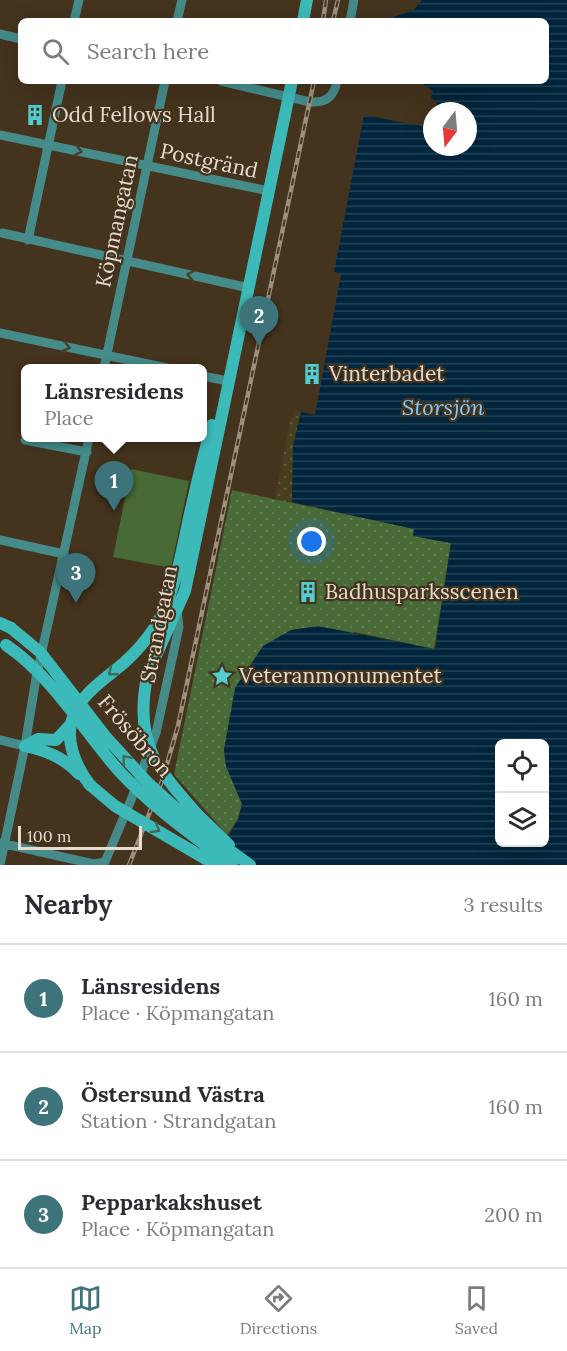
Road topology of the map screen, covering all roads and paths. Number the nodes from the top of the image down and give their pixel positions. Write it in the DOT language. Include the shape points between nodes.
graph roads {
  1 [pos="79,0"];
  2 [pos="182,0"];
  3 [pos="307,0"];
  4 [pos="354,0"];
  5 [pos="75,18"];
  6 [pos="178,18"];
  7 [pos="304,18"];
  8 [pos="351,18"];
  9 [pos="0,34"];
  10 [pos="18,38"];
  11 [pos="61,84"];
  12 [pos="164,84"];
  13 [pos="234,84"];
  14 [pos="291,84"];
  15 [pos="336,84"];
  16 [pos="288,97"];
  17 [pos="0,135"];
  18 [pos="49,145"];
  19 [pos="147,166"];
  20 [pos="269,192"];
  21 [pos="2,234"];
  22 [pos="28,240"];
  23 [pos="127,261"];
  24 [pos="249,288"];
  25 [pos="5,334"];
  26 [pos="106,356"];
  27 [pos="105,364"];
  28 [pos="144,364"];
  29 [pos="207,377"];
  30 [pos="228,381"];
  31 [pos="35,442"];
  32 [pos="89,442"];
  33 [pos="87,452"];
  34 [pos="0,540"];
  35 [pos="64,554"];
  36 [pos="177,611"];
  37 [pos="5,626"];
  38 [pos="3,644"];
  39 [pos="70,725"];
  40 [pos="0,740"];
  41 [pos="25,746"];
  42 [pos="90,785"];
  43 [pos="2,844"];
  44 [pos="101,864"];
  45 [pos="248,864"];
  46 [pos="0,865"];
  47 [pos="216,865"];
  48 [pos="232,865"];
  1 -- 5 [label="street"];
  2 -- 6 [label="street"];
  3 -- 7 [label="main road"];
  4 -- 8 [label="street"];
  9 -- 10 [label="street"];
  11 -- 18 [label="street"];
  12 -- 19 [label="street, Köpmangatan"];
  13 -- 16 [label="street"];
  14 -- 16 [label="main road, Strandgatan"];
  15 -- 16 [label="street" via="332,95 324,101"];
  16 -- 20 [label="main road, Strandgatan"];
  17 -- 18 [label="street, Postgränd"];
  18 -- 19 [label="street, Postgränd, one-way"];
  18 -- 22 [label="street"];
  19 -- 20 [label="street, Postgränd"];
  19 -- 23 [label="street, Köpmangatan"];
  20 -- 24 [label="main road, Strandgatan"];
  21 -- 22 [label="street"];
  22 -- 23 [label="street"];
  24 -- 23 [label="street, one-way"];
  23 -- 26 [label="street, Köpmangatan"];
  24 -- 30 [label="main road, Strandgatan"];
  25 -- 26 [label="street, one-way"];
  26 -- 27 [label="street, Köpmangatan"];
  26 -- 28 [label="street"];
  29 -- 30 [label="street"];
  30 -- 36 [label="main road, Strandgatan" via="185,591"];
  30 -- 39 [label="main road, Strandgatan, one-way" via="198,476 169,600 154,629 78,705"];
  31 -- 33 [label="street"];
  32 -- 33 [label="street"];
  33 -- 35 [label="street"];
  34 -- 35 [label="street"];
  35 -- 41 [label="street"];
  36 -- 44 [label="street, Strandgatan" via="179,627 156,733 108,857"];
  36 -- 45 [label="main road, bridge" via="146,682 142,704 147,744 159,767 197,814"];
  45 -- 37 [label="main road, Frösöbron, one-way, bridge" via="191,822 148,783 105,736 40,652"];
  38 -- 48 [label="main road, Frösöbron, bridge" via="38,670 121,773 157,807"];
  39 -- 41 [label="main road" via="56,740 38,740"];
  39 -- 42 [label="main road" via="76,762"];
  40 -- 41 [label="street"];
  41 -- 42 [label="main road" via="49,751 67,761"];
  41 -- 43 [label="street"];
  42 -- 47 [label="main road, one-way, bridge" via="115,806"];
  43 -- 44 [label="street"];
  43 -- 46 [label="street"];
}
